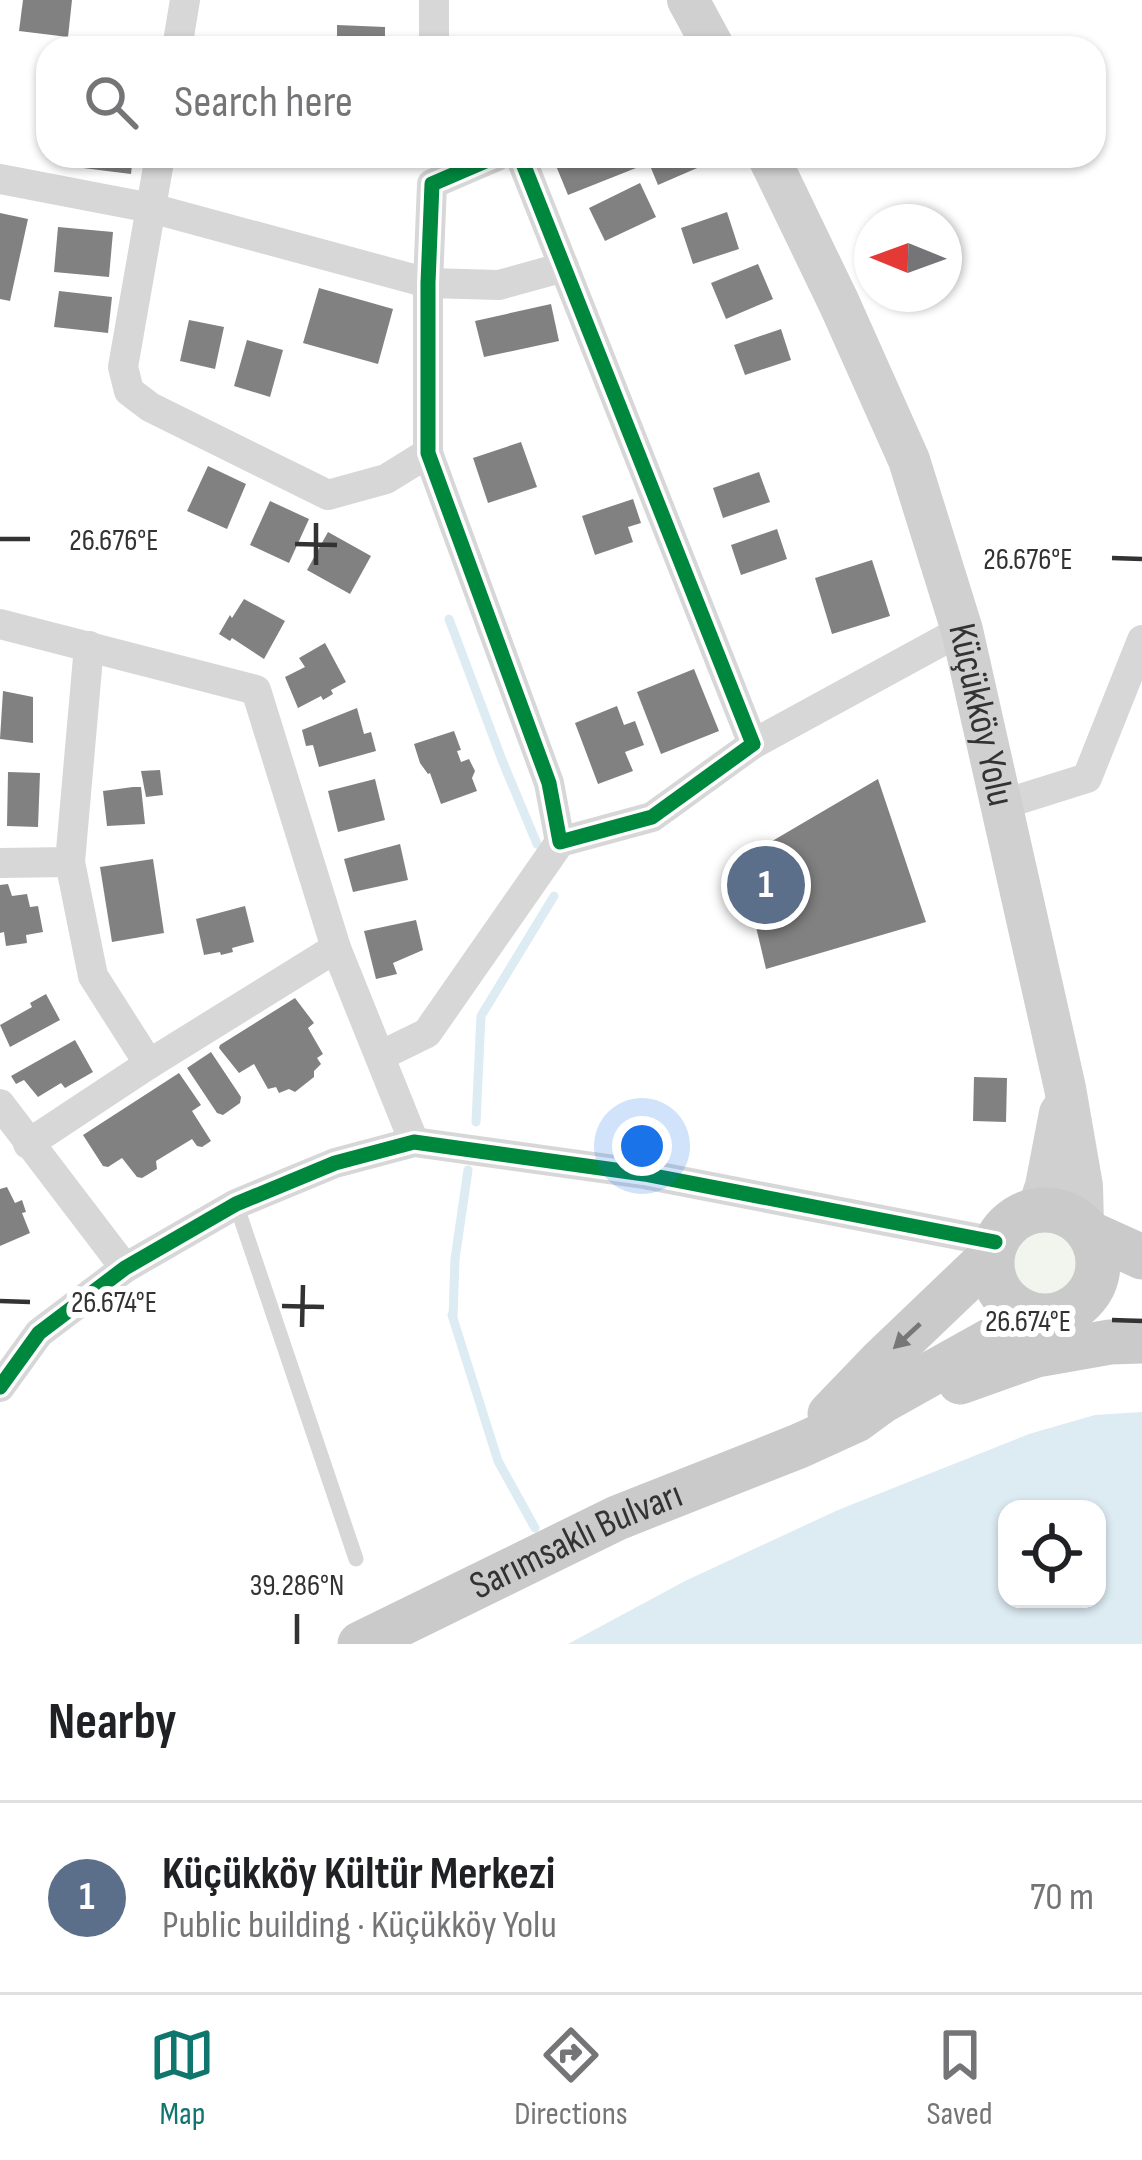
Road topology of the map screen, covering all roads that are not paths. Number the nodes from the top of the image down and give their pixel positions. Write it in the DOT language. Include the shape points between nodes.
graph roads {
  1 [pos="185,0"];
  2 [pos="434,0"];
  3 [pos="688,0"];
  4 [pos="179,36"];
  5 [pos="434,36"];
  6 [pos="708,36"];
  7 [pos="158,168"];
  8 [pos="525,168"];
  9 [pos="774,168"];
  10 [pos="432,170"];
  11 [pos="0,179"];
  12 [pos="151,208"];
  13 [pos="564,267"];
  14 [pos="428,283"];
  15 [pos="428,453"];
  16 [pos="0,625"];
  17 [pos="962,630"];
  18 [pos="88,646"];
  19 [pos="1141,648"];
  20 [pos="752,744"];
  21 [pos="1001,806"];
  22 [pos="560,842"];
  23 [pos="70,862"];
  24 [pos="0,863"];
  25 [pos="336,948"];
  26 [pos="380,1057"];
  27 [pos="148,1064"];
  28 [pos="1065,1088"];
  29 [pos="0,1104"];
  30 [pos="415,1142"];
  31 [pos="28,1144"];
  32 [pos="236,1204"];
  33 [pos="1038,1210"];
  34 [pos="1086,1229"];
  35 [pos="994,1249"];
  36 [pos="1142,1257"];
  37 [pos="125,1268"];
  38 [pos="1051,1314"];
  39 [pos="1142,1319"];
  40 [pos="1142,1341"];
  41 [pos="0,1387"];
  42 [pos="856,1420"];
  43 [pos="799,1446"];
  44 [pos="356,1559"];
  45 [pos="360,1644"];
  1 -- 4 [label="street"];
  2 -- 5 [label="street"];
  3 -- 6 [label="main road"];
  7 -- 12 [label="street"];
  8 -- 13 [label="street"];
  9 -- 17 [label="main road, Küçükköy Yolu" via="909,460"];
  10 -- 14 [label="street"];
  11 -- 12 [label="street"];
  12 -- 14 [label="street"];
  12 -- 15 [label="street" via="123,367 129,392 328,495 386,479"];
  13 -- 14 [label="street" via="499,285"];
  13 -- 20 [label="street"];
  14 -- 15 [label="street"];
  15 -- 22 [label="street" via="549,783"];
  16 -- 18 [label="street"];
  17 -- 20 [label="street"];
  17 -- 21 [label="main road, Küçükköy Yolu"];
  18 -- 23 [label="street"];
  18 -- 25 [label="street" via="256,690"];
  19 -- 21 [label="street" via="1087,778"];
  20 -- 22 [label="street" via="652,817"];
  21 -- 28 [label="main road, Küçükköy Yolu"];
  22 -- 26 [label="street" via="427,1033"];
  23 -- 24 [label="street"];
  23 -- 27 [label="street" via="93,976"];
  25 -- 26 [label="street"];
  25 -- 27 [label="street"];
  26 -- 30 [label="street"];
  27 -- 31 [label="street"];
  28 -- 33 [label="main road, Küçükköy Yolu"];
  28 -- 34 [label="main road, Küçükköy Yolu"];
  29 -- 31 [label="street"];
  30 -- 32 [label="street" via="335,1163"];
  30 -- 35 [label="street" via="644,1174"];
  31 -- 37 [label="street"];
  32 -- 37 [label="street"];
  32 -- 44 [label="lane"];
  33 -- 34 [label="main road" via="1070,1215"];
  33 -- 35 [label="main road" via="1012,1220"];
  34 -- 36 [label="main road"];
  34 -- 38 [label="main road" via="1099,1262 1090,1292"];
  35 -- 38 [label="main road" via="992,1271 1007,1300"];
  35 -- 43 [label="main road, Sarımsaklı Bulvarı, one-way"];
  37 -- 41 [label="street" via="39,1334"];
  38 -- 39 [label="main road"];
  38 -- 42 [label="main road, Sarımsaklı Bulvarı"];
  40 -- 42 [label="main road" via="1036,1354"];
  42 -- 43 [label="main road, Sarımsaklı Bulvarı"];
  43 -- 45 [label="main road, Sarımsaklı Bulvarı" via="617,1518"];
}
